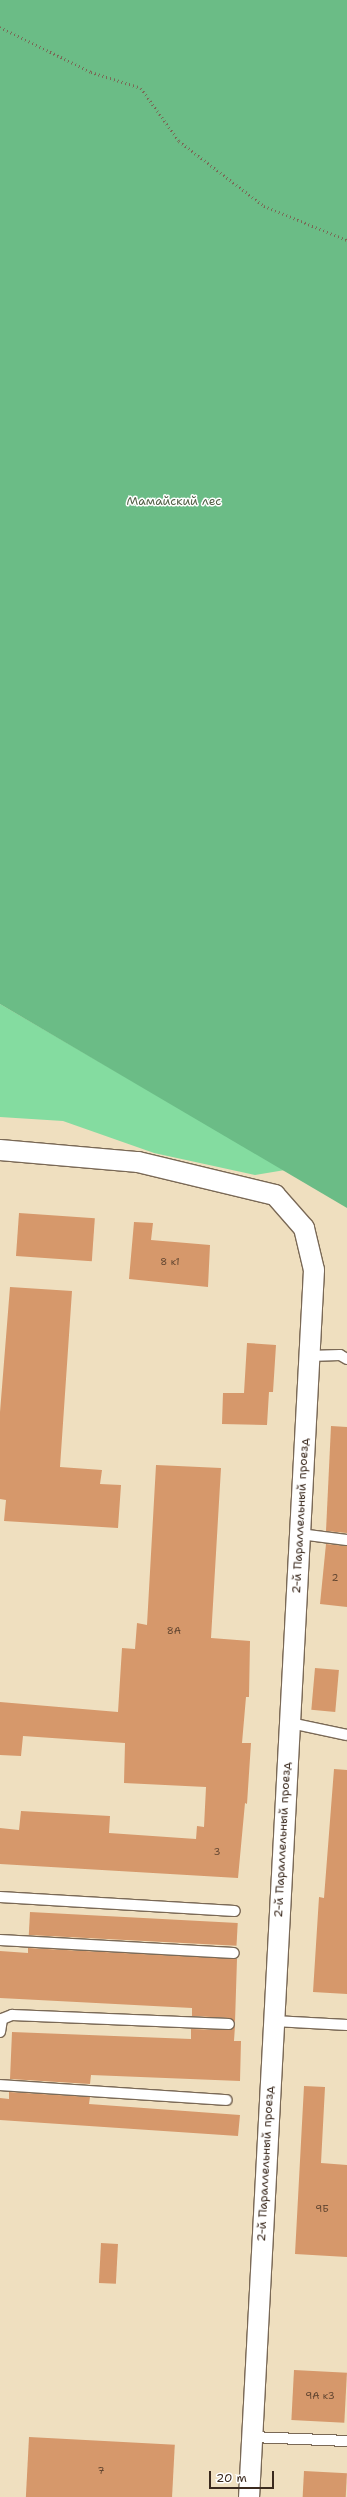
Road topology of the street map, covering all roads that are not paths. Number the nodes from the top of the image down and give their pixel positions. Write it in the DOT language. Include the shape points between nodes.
graph roads {
  1 [pos="0,1150"];
  2 [pos="309,1356"];
  3 [pos="347,1359"];
  4 [pos="300,1534"];
  5 [pos="347,1540"];
  6 [pos="290,1723"];
  7 [pos="347,1735"];
  8 [pos="0,1896"];
  9 [pos="235,1911"];
  10 [pos="0,1940"];
  11 [pos="234,1953"];
  12 [pos="274,2021"];
  13 [pos="229,2024"];
  14 [pos="347,2024"];
  15 [pos="0,2032"];
  16 [pos="0,2085"];
  17 [pos="227,2100"];
  18 [pos="252,2437"];
  19 [pos="347,2441"];
  20 [pos="249,2497"];
  1 -- 2 [label="street, 2-й Параллельный проезд" via="138,1162 275,1195 304,1228 314,1270"];
  2 -- 3 [label="lane" via="340,1355"];
  2 -- 4 [label="street, 2-й Параллельный проезд"];
  4 -- 5 [label="lane"];
  4 -- 6 [label="street, 2-й Параллельный проезд"];
  6 -- 7 [label="lane"];
  6 -- 12 [label="street, 2-й Параллельный проезд"];
  8 -- 9 [label="lane"];
  10 -- 11 [label="lane"];
  12 -- 14 [label="lane"];
  12 -- 18 [label="street, 2-й Параллельный проезд"];
  13 -- 15 [label="lane" via="12,2015 2,2019"];
  16 -- 17 [label="lane"];
  18 -- 19 [label="lane"];
  18 -- 20 [label="street, 2-й Параллельный проезд"];
}
